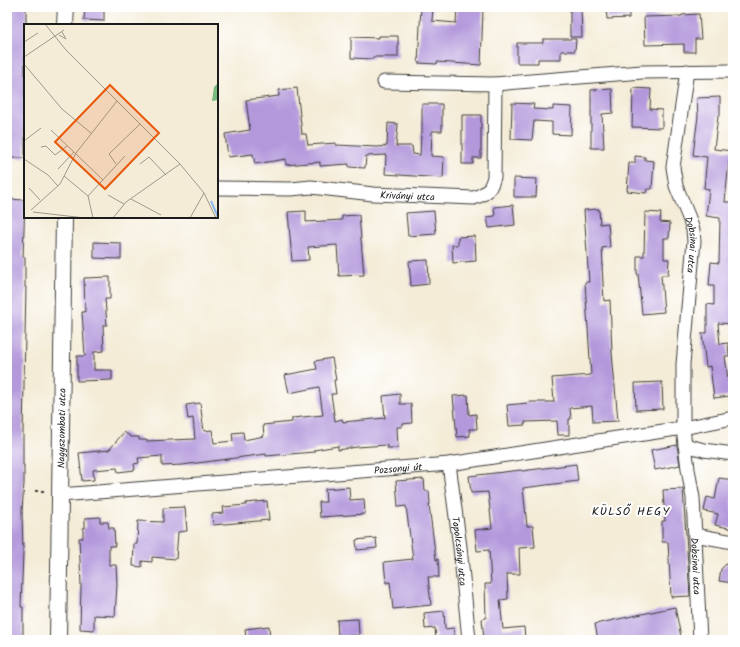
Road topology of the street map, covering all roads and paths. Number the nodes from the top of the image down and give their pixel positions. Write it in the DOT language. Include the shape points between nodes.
graph roads {
  1 [pos="66,7"];
  2 [pos="65,24"];
  3 [pos="687,71"];
  4 [pos="733,71"];
  5 [pos="384,82"];
  6 [pos="495,84"];
  7 [pos="218,188"];
  8 [pos="64,218"];
  9 [pos="733,418"];
  10 [pos="683,428"];
  11 [pos="685,445"];
  12 [pos="733,454"];
  13 [pos="449,464"];
  14 [pos="60,495"];
  15 [pos="695,535"];
  16 [pos="733,542"];
  17 [pos="58,640"];
  18 [pos="469,640"];
  19 [pos="700,640"];
  1 -- 2 [label="street"];
  3 -- 4 [label="street"];
  3 -- 6 [label="street" via="642,72"];
  3 -- 10 [label="street, Dobsinai utca" via="673,167 676,186 693,230 694,241 683,364"];
  5 -- 6 [label="street"];
  6 -- 7 [label="street, Kriványi utca" via="494,177 490,188 474,198 373,194 312,187"];
  8 -- 14 [label="street, Nagyszombati utca"];
  9 -- 10 [label="street, Pozsonyi út"];
  10 -- 11 [label="street, Dobsinai utca"];
  10 -- 13 [label="street, Pozsonyi út"];
  11 -- 12 [label="street"];
  11 -- 15 [label="street, Dobsinai utca" via="693,498"];
  13 -- 14 [label="street, Pozsonyi út"];
  13 -- 18 [label="street, Tapolcsányi utca"];
  14 -- 17 [label="street, Nagyszombati utca"];
  15 -- 16 [label="street"];
  15 -- 19 [label="street, Dobsinai utca"];
}
